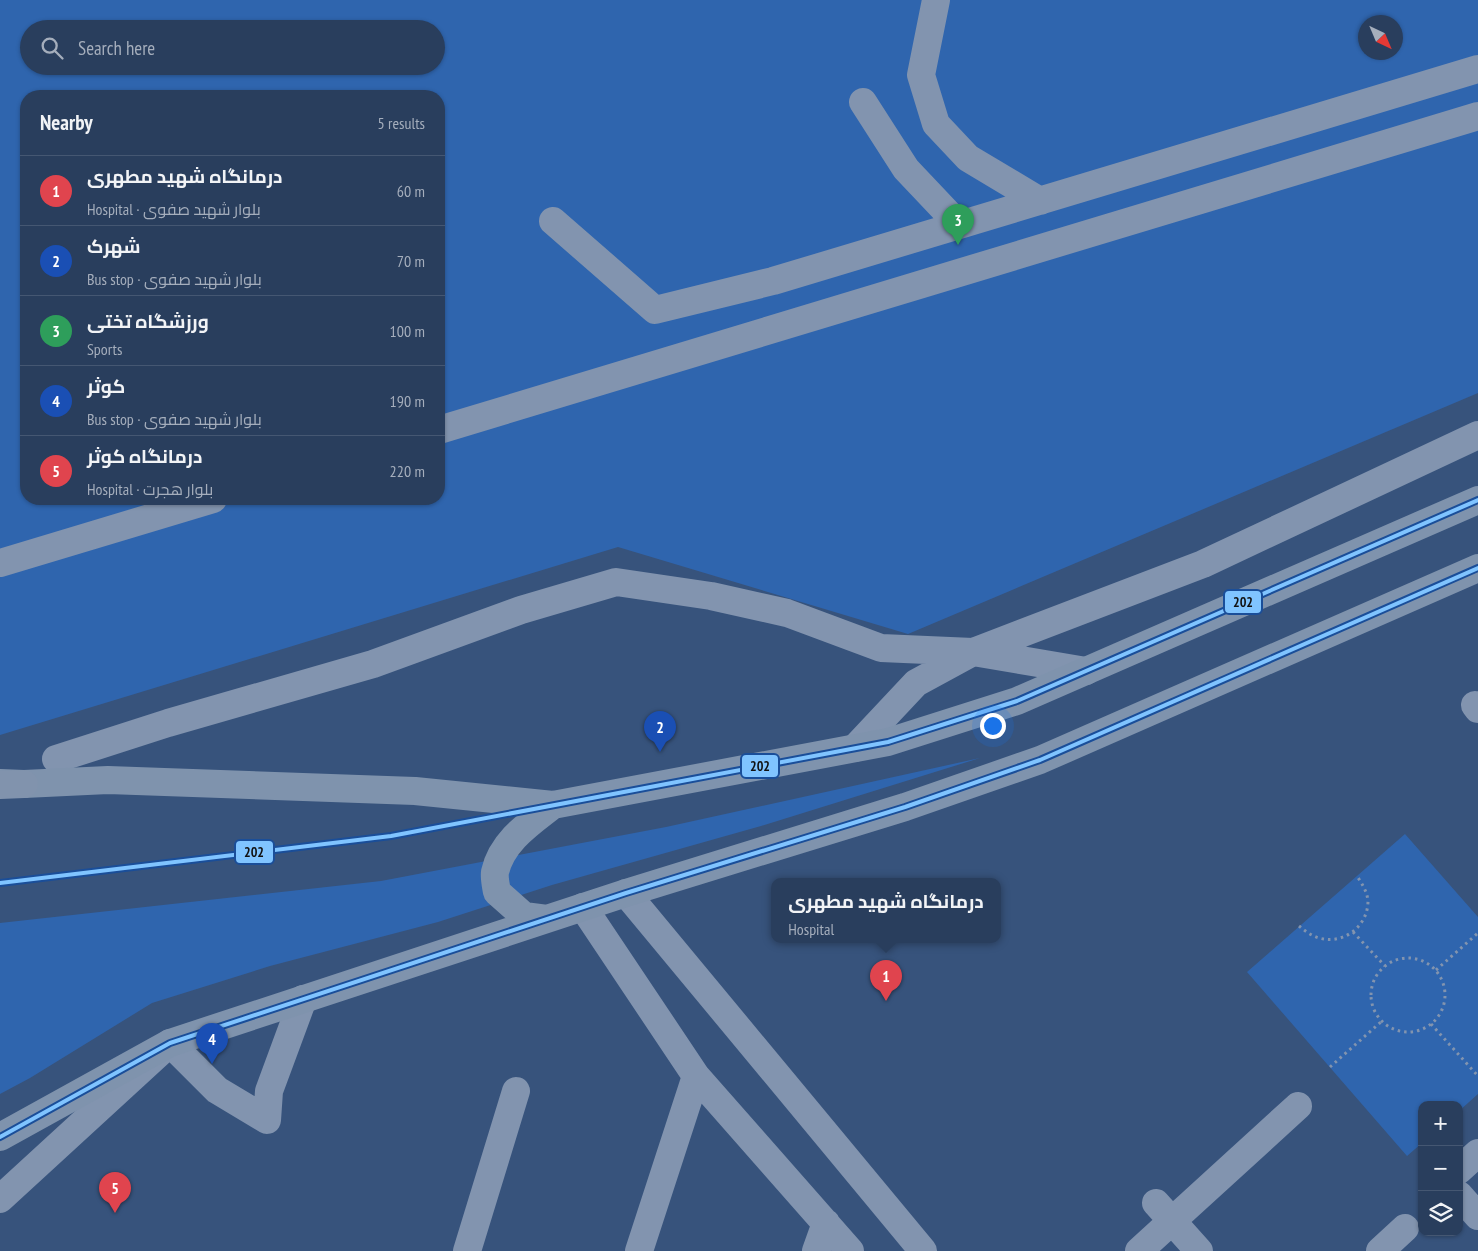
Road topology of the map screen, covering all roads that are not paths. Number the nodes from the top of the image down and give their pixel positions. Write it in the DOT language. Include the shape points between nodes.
graph roads {
  1 [pos="936,0"];
  2 [pos="1478,69"];
  3 [pos="863,102"];
  4 [pos="1478,116"];
  5 [pos="1040,201"];
  6 [pos="553,221"];
  7 [pos="959,225"];
  8 [pos="445,428"];
  9 [pos="1478,435"];
  10 [pos="1478,500"];
  11 [pos="193,505"];
  12 [pos="0,563"];
  13 [pos="1478,568"];
  14 [pos="973,652"];
  15 [pos="1086,671"];
  16 [pos="855,748"];
  17 [pos="56,759"];
  18 [pos="8,784"];
  19 [pos="553,805"];
  20 [pos="626,893"];
  21 [pos="584,907"];
  22 [pos="547,919"];
  23 [pos="303,999"];
  24 [pos="170,1043"];
  25 [pos="696,1076"];
  26 [pos="516,1091"];
  27 [pos="1298,1106"];
  28 [pos="6,1136"];
  29 [pos="1478,1153"];
  30 [pos="1463,1166"];
  31 [pos="0,1199"];
  32 [pos="1463,1199"];
  33 [pos="1164,1212"];
  34 [pos="1478,1216"];
  35 [pos="826,1223"];
  36 [pos="1405,1228"];
  37 [pos="467,1251"];
  38 [pos="639,1251"];
  39 [pos="816,1251"];
  40 [pos="850,1251"];
  41 [pos="924,1251"];
  42 [pos="1139,1251"];
  43 [pos="1199,1251"];
  44 [pos="1380,1251"];
  1 -- 5 [label="street" via="921,75 936,124 968,158"];
  2 -- 5 [label="street"];
  3 -- 7 [label="street" via="906,169"];
  4 -- 8 [label="street"];
  5 -- 7 [label="street"];
  6 -- 7 [label="street" via="655,310 773,281"];
  9 -- 14 [label="street" via="1203,564"];
  10 -- 15 [label="main road"];
  11 -- 12 [label="street"];
  13 -- 20 [label="main road" via="1040,760 905,806"];
  14 -- 15 [label="street"];
  14 -- 16 [label="street" via="916,683"];
  14 -- 17 [label="street" via="881,648 724,589 616,582 521,610 373,664"];
  15 -- 16 [label="main road" via="1017,701 888,742"];
  16 -- 19 [label="main road"];
  18 -- 19 [label="main road" via="108,780 415,791"];
  19 -- 22 [label="main road" via="521,830 504,850 495,874 497,892 524,916"];
  20 -- 21 [label="main road"];
  20 -- 41 [label="street"];
  21 -- 22 [label="main road"];
  21 -- 25 [label="street"];
  22 -- 23 [label="main road"];
  23 -- 24 [label="main road"];
  23 -- 24 [label="street" via="269,1091 267,1120 217,1090"];
  24 -- 28 [label="main road"];
  24 -- 31 [label="street"];
  25 -- 35 [label="street"];
  25 -- 38 [label="street"];
  26 -- 37 [label="street"];
  27 -- 33 [label="street"];
  29 -- 30 [label="street"];
  32 -- 34 [label="street"];
  33 -- 42 [label="street"];
  33 -- 43 [label="street"];
  35 -- 39 [label="street"];
  35 -- 40 [label="street"];
  36 -- 44 [label="street"];
}
